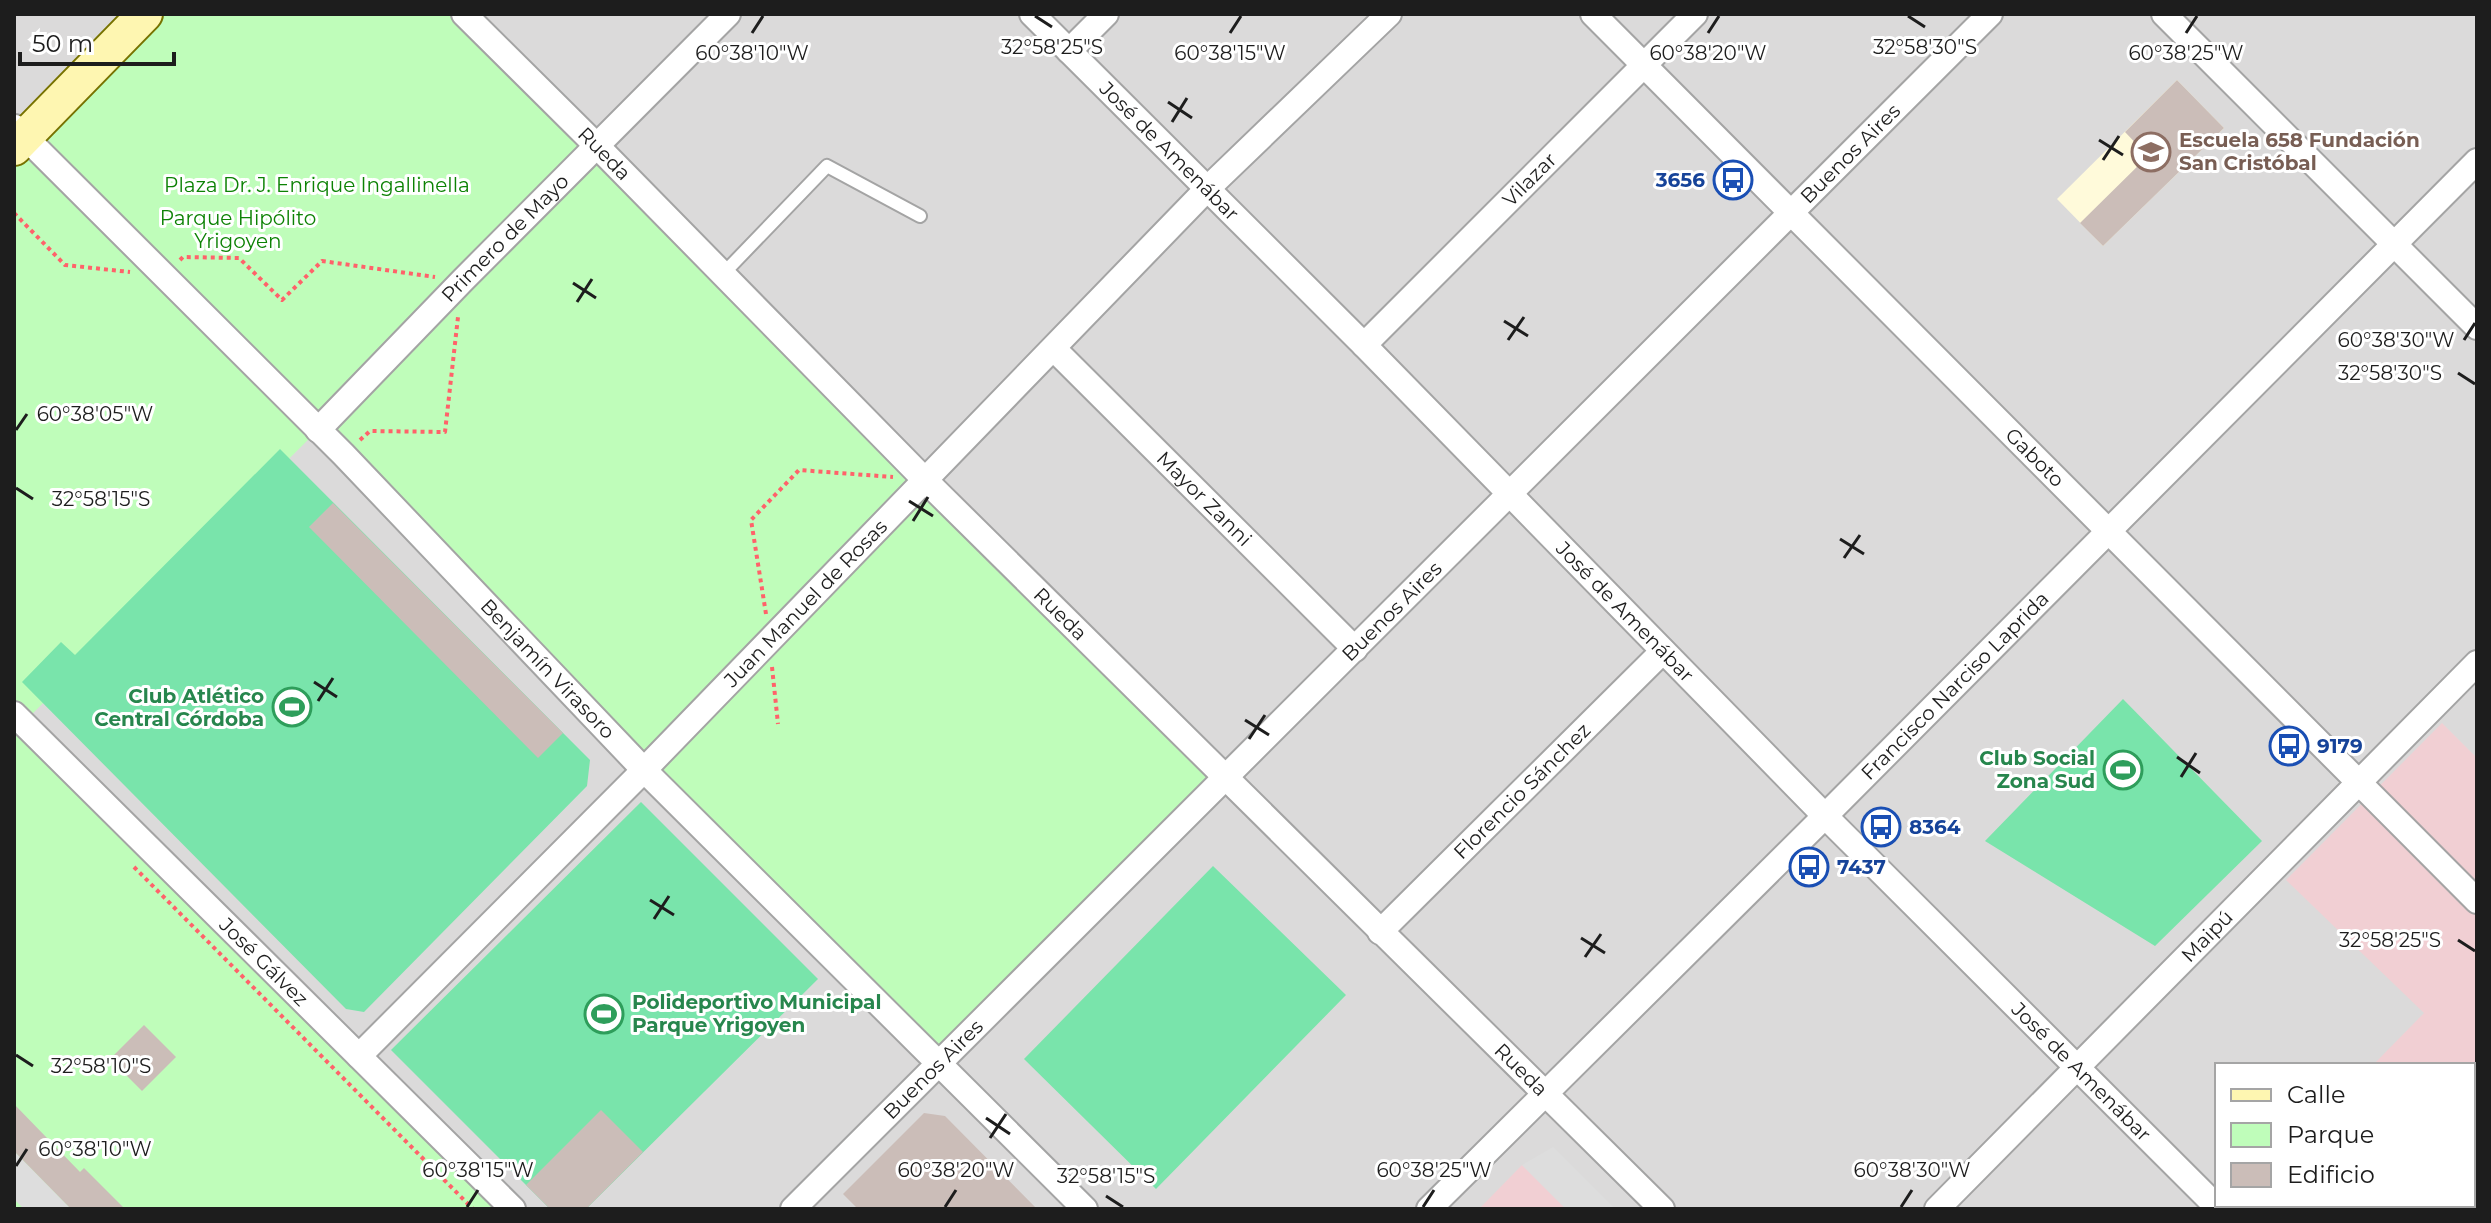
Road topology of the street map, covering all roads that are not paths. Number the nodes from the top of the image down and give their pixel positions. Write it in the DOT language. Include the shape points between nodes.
graph roads {
  1 [pos="464,14"];
  2 [pos="728,14"];
  3 [pos="1032,14"];
  4 [pos="1106,14"];
  5 [pos="1389,14"];
  6 [pos="1593,14"];
  7 [pos="1695,14"];
  8 [pos="1990,14"];
  9 [pos="2164,14"];
  10 [pos="143,15"];
  11 [pos="1069,51"];
  12 [pos="1644,65"];
  13 [pos="18,137"];
  14 [pos="598,147"];
  15 [pos="2477,161"];
  16 [pos="1207,189"];
  17 [pos="1791,212"];
  18 [pos="920,216"];
  19 [pos="2395,243"];
  20 [pos="723,274"];
  21 [pos="2477,327"];
  22 [pos="1364,345"];
  23 [pos="1054,349"];
  24 [pos="318,430"];
  25 [pos="925,480"];
  26 [pos="1510,493"];
  27 [pos="2109,529"];
  28 [pos="1355,649"];
  29 [pos="1663,651"];
  30 [pos="2477,663"];
  31 [pos="14,714"];
  32 [pos="644,770"];
  33 [pos="1226,777"];
  34 [pos="2358,782"];
  35 [pos="1825,816"];
  36 [pos="2477,901"];
  37 [pos="1380,932"];
  38 [pos="359,1056"];
  39 [pos="940,1064"];
  40 [pos="2077,1068"];
  41 [pos="1546,1092"];
  42 [pos="2215,1205"];
  43 [pos="513,1209"];
  44 [pos="793,1209"];
  45 [pos="1085,1209"];
  46 [pos="1429,1209"];
  47 [pos="1662,1209"];
  48 [pos="1937,1209"];
  1 -- 14 [label="street, Rueda"];
  2 -- 14 [label="street, Primero de Mayo"];
  3 -- 11 [label="street, José de Amenábar"];
  4 -- 11 [label="street"];
  5 -- 16 [label="street, Juan Manuel de Rosas"];
  6 -- 12 [label="street, Gaboto"];
  7 -- 12 [label="street, Vilazar"];
  8 -- 17 [label="street, Buenos Aires"];
  9 -- 19 [label="street"];
  10 -- 13 [label="main road"];
  11 -- 16 [label="street, José de Amenábar"];
  12 -- 17 [label="street, Gaboto"];
  12 -- 22 [label="street, Vilazar"];
  13 -- 24 [label="street, Benjamín Virasoro"];
  14 -- 20 [label="street, Rueda"];
  14 -- 24 [label="street, Primero de Mayo"];
  15 -- 19 [label="street, Francisco Narciso Laprida"];
  16 -- 22 [label="street, José de Amenábar"];
  16 -- 23 [label="street, Juan Manuel de Rosas"];
  17 -- 26 [label="street, Buenos Aires"];
  17 -- 27 [label="street, Gaboto"];
  18 -- 20 [label="lane" via="827,166"];
  19 -- 21 [label="street"];
  19 -- 27 [label="street, Francisco Narciso Laprida"];
  20 -- 25 [label="street, Rueda"];
  22 -- 26 [label="street, José de Amenábar"];
  23 -- 25 [label="street, Juan Manuel de Rosas"];
  23 -- 28 [label="street, Mayor Zanni"];
  24 -- 32 [label="street, Benjamín Virasoro"];
  25 -- 32 [label="street, Juan Manuel de Rosas"];
  25 -- 33 [label="street, Rueda"];
  26 -- 28 [label="street, Buenos Aires"];
  26 -- 29 [label="street, José de Amenábar"];
  27 -- 34 [label="street, Gaboto"];
  27 -- 35 [label="street, Francisco Narciso Laprida"];
  28 -- 33 [label="street, Buenos Aires"];
  29 -- 35 [label="street, José de Amenábar"];
  29 -- 37 [label="street, Florencio Sánchez"];
  30 -- 34 [label="street, Maipú"];
  31 -- 38 [label="street, José Gálvez"];
  32 -- 38 [label="street, Juan Manuel de Rosas"];
  32 -- 39 [label="street, Benjamín Virasoro"];
  33 -- 37 [label="street, Rueda"];
  33 -- 39 [label="street, Buenos Aires"];
  34 -- 36 [label="street, Gaboto"];
  34 -- 40 [label="street, Maipú"];
  35 -- 40 [label="street, José de Amenábar"];
  35 -- 41 [label="street, Francisco Narciso Laprida"];
  37 -- 41 [label="street, Rueda"];
  38 -- 43 [label="street, José Gálvez"];
  39 -- 44 [label="street, Buenos Aires"];
  39 -- 45 [label="street, Benjamín Virasoro"];
  40 -- 42 [label="street, José de Amenábar"];
  40 -- 48 [label="street, Maipú"];
  41 -- 46 [label="street, Francisco Narciso Laprida"];
  41 -- 47 [label="street, Rueda"];
}
